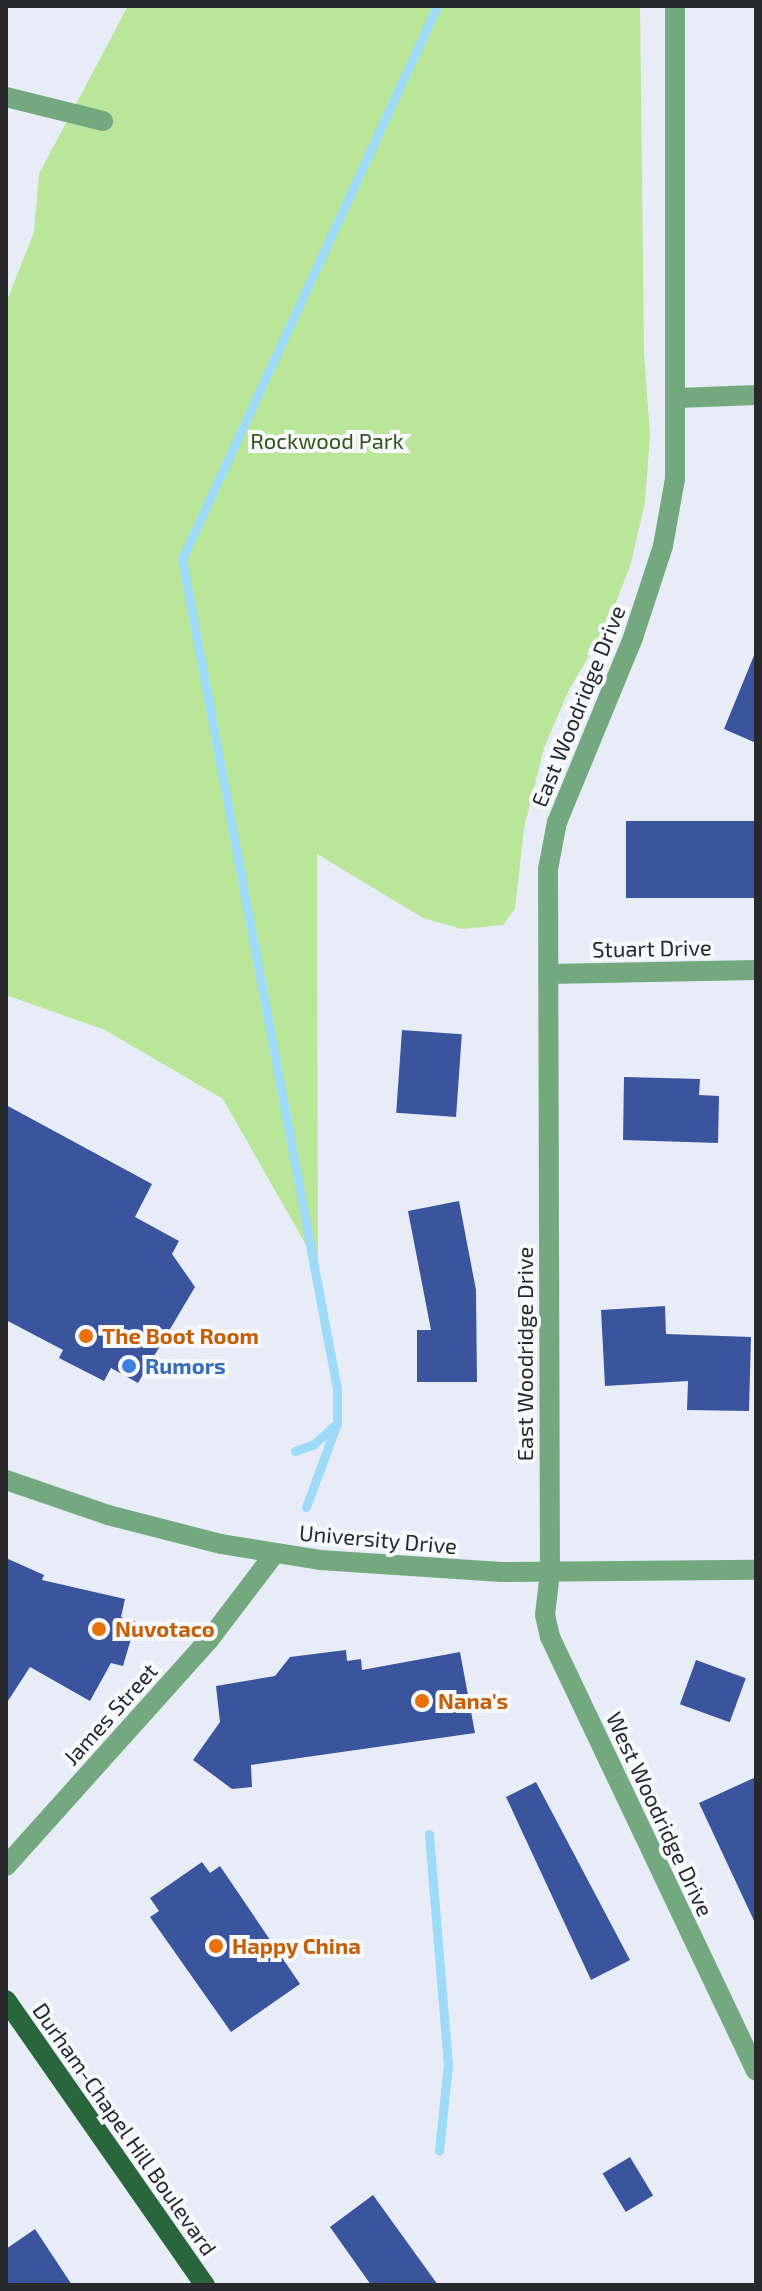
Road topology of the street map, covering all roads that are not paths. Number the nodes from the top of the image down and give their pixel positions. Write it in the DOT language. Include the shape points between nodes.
graph roads {
  1 [pos="675,6"];
  2 [pos="6,97"];
  3 [pos="103,121"];
  4 [pos="756,395"];
  5 [pos="678,398"];
  6 [pos="756,970"];
  7 [pos="549,974"];
  8 [pos="6,1480"];
  9 [pos="275,1553"];
  10 [pos="756,1570"];
  11 [pos="550,1572"];
  12 [pos="6,1866"];
  13 [pos="6,2000"];
  14 [pos="756,2070"];
  15 [pos="205,2285"];
  1 -- 5 [label="street, East Woodridge Drive"];
  2 -- 3 [label="street"];
  4 -- 5 [label="street"];
  5 -- 7 [label="street, East Woodridge Drive" via="675,479 663,546 633,638 557,822 548,869"];
  6 -- 7 [label="street, Stuart Drive"];
  7 -- 11 [label="street, East Woodridge Drive"];
  8 -- 9 [label="street, University Drive" via="108,1515"];
  9 -- 11 [label="street, University Drive" via="391,1568"];
  9 -- 12 [label="street, James Street" via="209,1640"];
  10 -- 11 [label="street, University Drive"];
  11 -- 14 [label="street, West Woodridge Drive" via="545,1615 550,1637"];
  13 -- 15 [label="main road, Durham-Chapel Hill Boulevard"];
}
